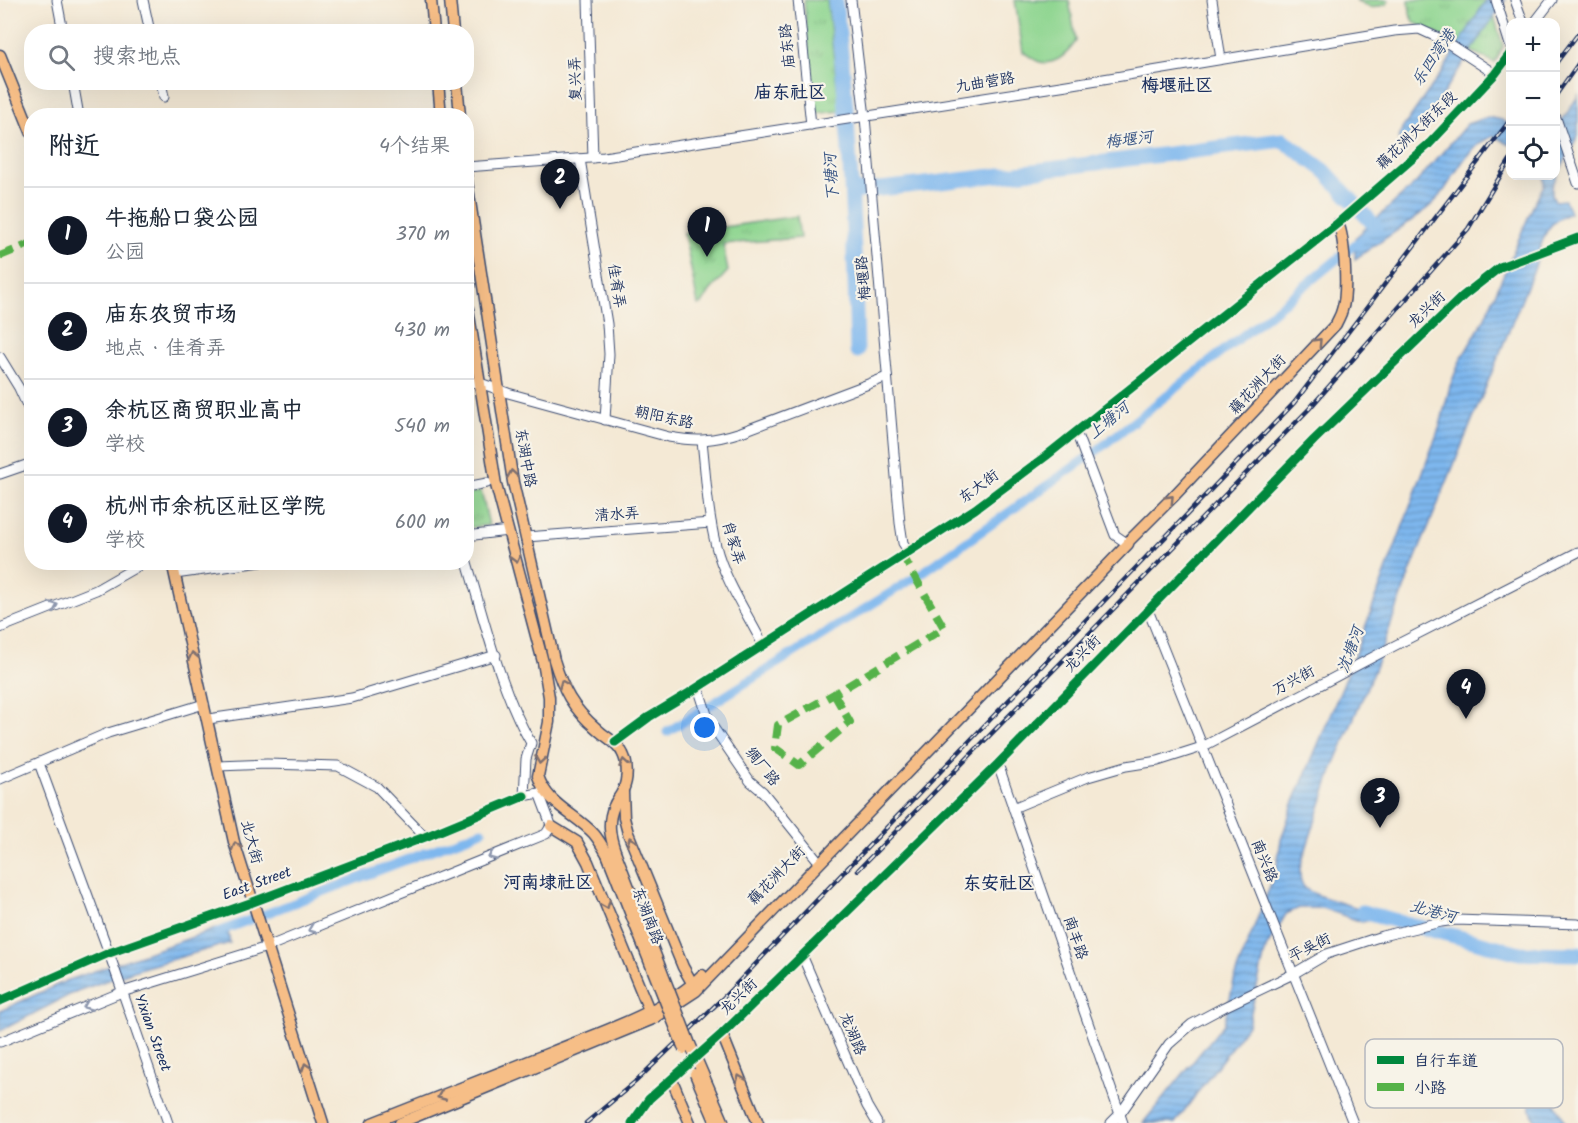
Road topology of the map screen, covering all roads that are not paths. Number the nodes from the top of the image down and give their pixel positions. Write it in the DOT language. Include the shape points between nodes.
graph roads {
  1 [pos="57,0"];
  2 [pos="143,0"];
  3 [pos="431,0"];
  4 [pos="450,0"];
  5 [pos="588,0"];
  6 [pos="798,0"];
  7 [pos="851,0"];
  8 [pos="1212,0"];
  9 [pos="1496,0"];
  10 [pos="1515,0"];
  11 [pos="1552,0"];
  12 [pos="1522,18"];
  13 [pos="1538,18"];
  14 [pos="62,24"];
  15 [pos="148,24"];
  16 [pos="433,24"];
  17 [pos="452,24"];
  18 [pos="1506,32"];
  19 [pos="0,55"];
  20 [pos="1221,59"];
  21 [pos="1506,59"];
  22 [pos="1495,74"];
  23 [pos="74,90"];
  24 [pos="163,90"];
  25 [pos="439,90"];
  26 [pos="458,90"];
  27 [pos="164,97"];
  28 [pos="77,108"];
  29 [pos="440,108"];
  30 [pos="459,108"];
  31 [pos="24,114"];
  32 [pos="864,117"];
  33 [pos="813,125"];
  34 [pos="1559,126"];
  35 [pos="593,158"];
  36 [pos="580,159"];
  37 [pos="474,166"];
  38 [pos="1578,183"];
  39 [pos="1338,223"];
  40 [pos="474,227"];
  41 [pos="1578,238"];
  42 [pos="474,345"];
  43 [pos="0,357"];
  44 [pos="887,377"];
  45 [pos="474,382"];
  46 [pos="480,382"];
  47 [pos="499,390"];
  48 [pos="24,399"];
  49 [pos="605,420"];
  50 [pos="1076,432"];
  51 [pos="702,441"];
  52 [pos="24,466"];
  53 [pos="0,474"];
  54 [pos="487,483"];
  55 [pos="474,485"];
  56 [pos="711,523"];
  57 [pos="508,531"];
  58 [pos="474,535"];
  59 [pos="526,537"];
  60 [pos="1127,542"];
  61 [pos="909,552"];
  62 [pos="1578,552"];
  63 [pos="131,570"];
  64 [pos="173,570"];
  65 [pos="469,570"];
  66 [pos="1148,610"];
  67 [pos="0,628"];
  68 [pos="764,645"];
  69 [pos="496,655"];
  70 [pos="698,687"];
  71 [pos="204,704"];
  72 [pos="208,719"];
  73 [pos="615,742"];
  74 [pos="1202,747"];
  75 [pos="39,763"];
  76 [pos="998,764"];
  77 [pos="218,766"];
  78 [pos="0,779"];
  79 [pos="542,791"];
  80 [pos="623,792"];
  81 [pos="524,796"];
  82 [pos="1014,808"];
  83 [pos="549,830"];
  84 [pos="425,837"];
  85 [pos="611,853"];
  86 [pos="816,858"];
  87 [pos="253,902"];
  88 [pos="1578,924"];
  89 [pos="267,947"];
  90 [pos="109,953"];
  91 [pos="802,956"];
  92 [pos="1293,974"];
  93 [pos="695,988"];
  94 [pos="122,992"];
  95 [pos="0,1001"];
  96 [pos="651,1015"];
  97 [pos="722,1034"];
  98 [pos="0,1042"];
  99 [pos="672,1080"];
  100 [pos="1122,1118"];
  101 [pos="168,1123"];
  102 [pos="323,1123"];
  103 [pos="372,1123"];
  104 [pos="400,1123"];
  105 [pos="632,1123"];
  106 [pos="690,1123"];
  107 [pos="716,1123"];
  108 [pos="724,1123"];
  109 [pos="758,1123"];
  110 [pos="877,1123"];
  111 [pos="1111,1123"];
  112 [pos="1353,1123"];
  1 -- 14 [label="street"];
  2 -- 15 [label="street"];
  3 -- 16 [label="main road"];
  4 -- 17 [label="main road"];
  5 -- 35 [label="street, 复兴弄"];
  6 -- 33 [label="street, 庙东路"];
  7 -- 32 [label="street, 梅堰路"];
  8 -- 20 [label="street"];
  9 -- 18 [label="street"];
  10 -- 12 [label="street"];
  11 -- 13 [label="street"];
  19 -- 31 [label="main road"];
  20 -- 22 [label="street, 九曲营路" via="1419,29"];
  20 -- 32 [label="street, 九曲营路"];
  21 -- 22 [label="street, 藕花洲大街东段"];
  22 -- 39 [label="street, 藕花洲大街东段" via="1429,144"];
  23 -- 28 [label="street"];
  24 -- 27 [label="street"];
  25 -- 29 [label="main road"];
  26 -- 30 [label="main road"];
  32 -- 33 [label="street, 九曲营路"];
  32 -- 44 [label="street, 梅堰路"];
  33 -- 35 [label="street, 九曲营路"];
  34 -- 38 [label="street"];
  35 -- 36 [label="street, 九曲营路"];
  36 -- 37 [label="street, 九曲营路"];
  36 -- 49 [label="street, 佳肴弄" via="607,324"];
  39 -- 50 [label="street, 东大街"];
  60 -- 39 [label="main road, 藕花洲大街, one-way" via="1336,324 1343,309 1344,273 1343,234"];
  40 -- 47 [label="main road, 东湖中路"];
  41 -- 66 [label="street, 龙兴街" via="1500,267 1463,296 1314,440"];
  42 -- 46 [label="main road"];
  43 -- 48 [label="street"];
  44 -- 51 [label="street, 朝阳东路" via="741,432"];
  44 -- 61 [label="street, 梅堰路" via="900,523 903,543"];
  45 -- 46 [label="street, 朝阳东路"];
  46 -- 47 [label="street, 朝阳东路"];
  46 -- 57 [label="main road" via="496,485"];
  47 -- 49 [label="street, 朝阳东路"];
  59 -- 47 [label="main road, 东湖中路, one-way"];
  49 -- 51 [label="street, 朝阳东路" via="669,437"];
  50 -- 60 [label="street" via="1115,535"];
  50 -- 61 [label="street, 东大街" via="975,509"];
  51 -- 56 [label="street, 肖家弄"];
  52 -- 53 [label="street"];
  54 -- 55 [label="street"];
  56 -- 59 [label="street, 清水弄"];
  56 -- 68 [label="street, 肖家弄" via="726,573"];
  57 -- 58 [label="street"];
  57 -- 79 [label="main road, one-way" via="549,697 549,722 538,776"];
  73 -- 59 [label="main road, 东湖中路, one-way" via="576,709 562,686"];
  60 -- 86 [label="main road, 藕花洲大街"];
  60 -- 93 [label="main road, 藕花洲大街"];
  61 -- 68 [label="street, 东大街"];
  62 -- 74 [label="street, 万兴街"];
  67 -- 63 [label="street, one-way" via="96,590"];
  71 -- 64 [label="main road, 北大街, one-way"];
  65 -- 69 [label="street"];
  66 -- 74 [label="street, 南兴路"];
  66 -- 76 [label="street, 龙兴街"];
  68 -- 70 [label="street, 东大街"];
  69 -- 72 [label="street" via="352,698"];
  69 -- 81 [label="street" via="531,743"];
  70 -- 73 [label="street, 东大街"];
  70 -- 86 [label="street, 绸厂路" via="709,721 750,781"];
  71 -- 72 [label="main road, 北大街"];
  71 -- 75 [label="street" via="108,733"];
  72 -- 77 [label="main road, 北大街"];
  80 -- 73 [label="main road, one-way" via="627,778 624,755"];
  74 -- 82 [label="street, 万兴街" via="1088,777"];
  74 -- 92 [label="street, 南兴路"];
  75 -- 78 [label="street"];
  75 -- 90 [label="street, Yixian Street"];
  76 -- 82 [label="street, 南丰路"];
  76 -- 91 [label="street, 龙兴街"];
  77 -- 84 [label="street" via="338,766 377,787"];
  87 -- 77 [label="main road, 北大街, one-way" via="234,842"];
  79 -- 81 [label="street, East Street"];
  79 -- 83 [label="street"];
  79 -- 85 [label="main road, 东湖南路"];
  80 -- 85 [label="main road, 东湖南路" via="610,821"];
  93 -- 80 [label="main road, one-way" via="628,833"];
  81 -- 84 [label="street, East Street"];
  82 -- 100 [label="street, 南丰路"];
  83 -- 89 [label="street, one-way"];
  83 -- 96 [label="main road, one-way" via="577,842"];
  84 -- 87 [label="street, East Street"];
  85 -- 107 [label="main road, 东湖南路, bridge" via="673,1022"];
  85 -- 108 [label="main road, 东湖南路, bridge"];
  86 -- 93 [label="main road, 藕花洲大街"];
  87 -- 89 [label="main road, 北大街"];
  87 -- 90 [label="street, East Street"];
  88 -- 92 [label="street, 平吴街" via="1456,920 1433,924 1328,954"];
  89 -- 94 [label="street"];
  102 -- 89 [label="main road, 北大街, one-way"];
  90 -- 94 [label="street, Yixian Street"];
  90 -- 95 [label="street, East Street"];
  91 -- 97 [label="street, 龙兴街"];
  91 -- 110 [label="street, 龙湖路"];
  92 -- 100 [label="street, 平吴街" via="1192,1024 1169,1044"];
  92 -- 112 [label="street, 南兴路"];
  93 -- 96 [label="main road, 藕花洲大街"];
  94 -- 98 [label="street, one-way"];
  94 -- 101 [label="street, Yixian Street"];
  96 -- 103 [label="main road, 藕花洲大街, one-way"];
  96 -- 104 [label="main road, 藕花洲大街"];
  97 -- 99 [label="street, 龙兴街"];
  109 -- 97 [label="main road, one-way"];
  99 -- 105 [label="street, 龙兴街" via="649,1099"];
  99 -- 106 [label="main road"];
  100 -- 111 [label="street, 平吴街"];
}
